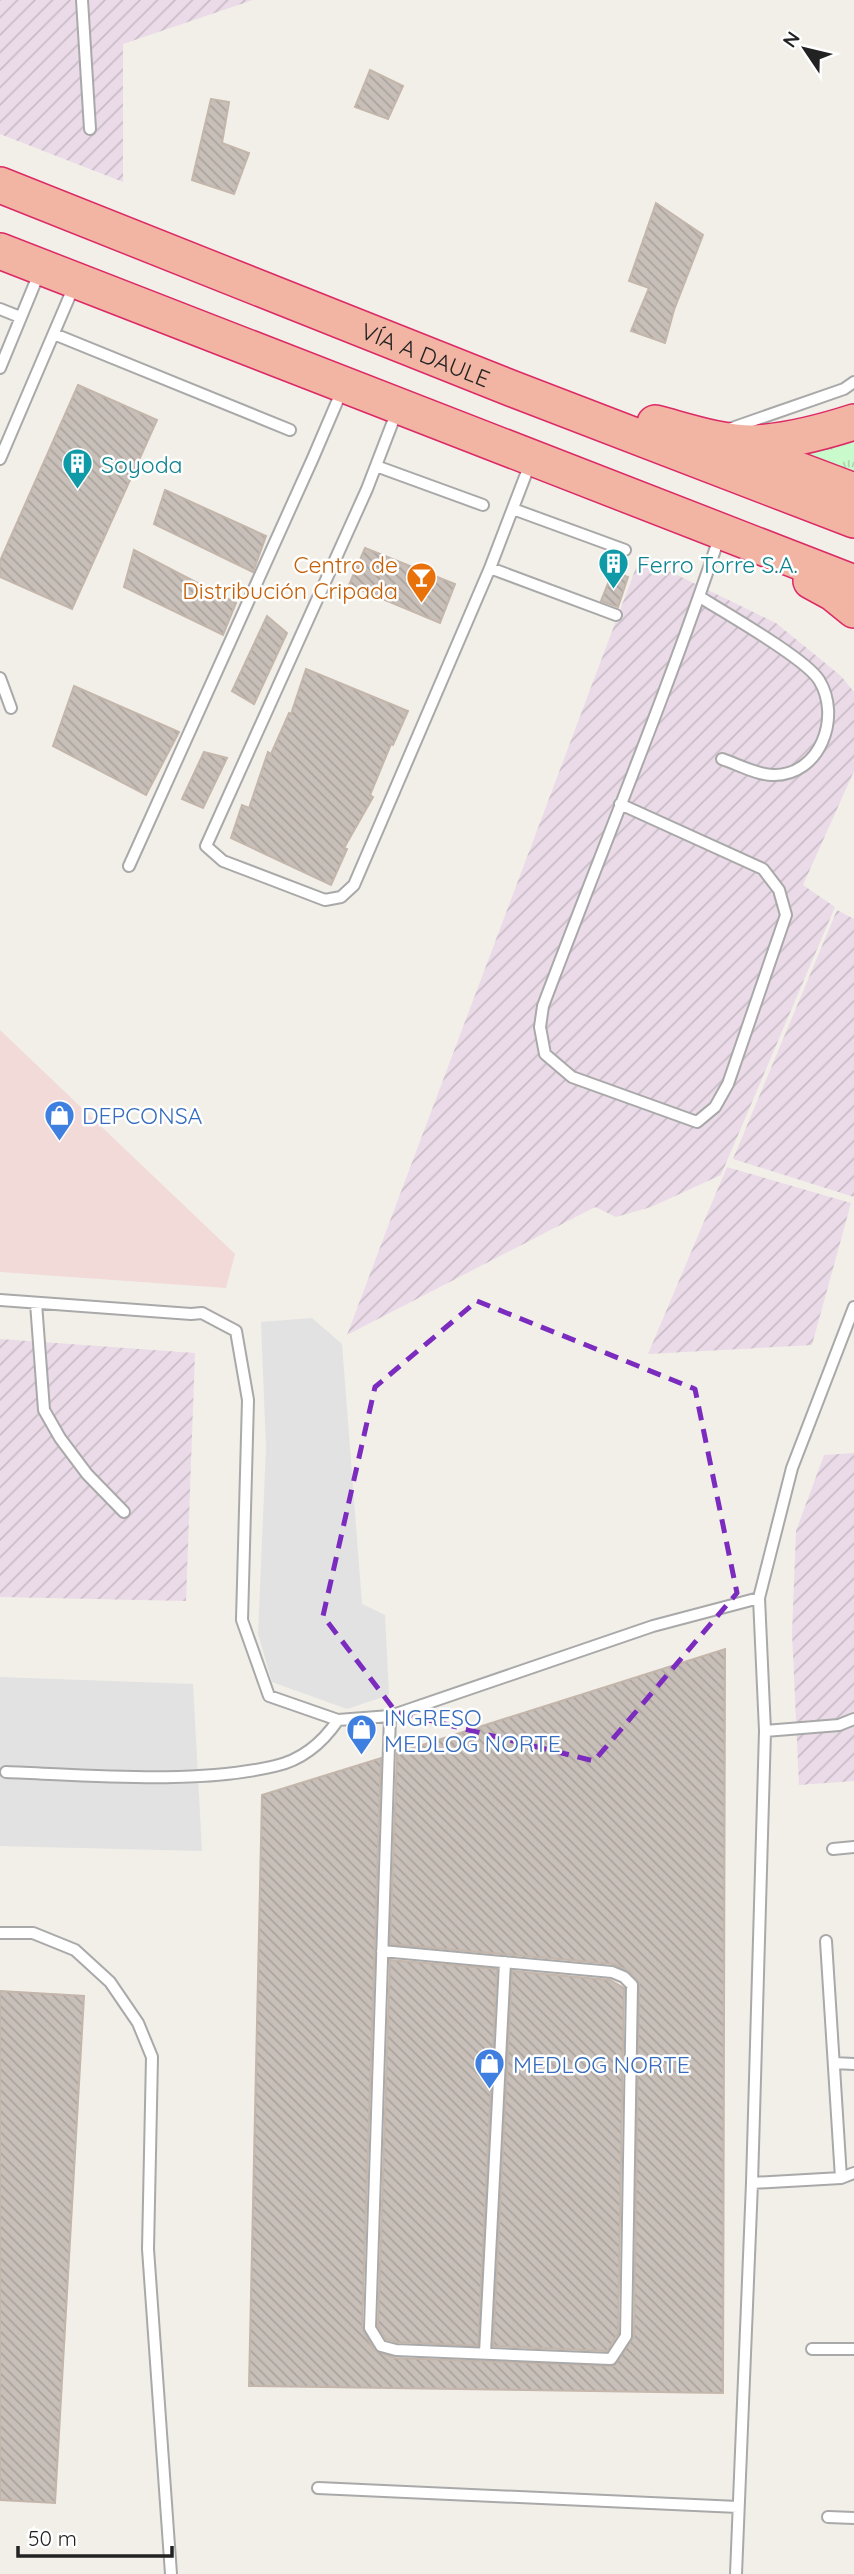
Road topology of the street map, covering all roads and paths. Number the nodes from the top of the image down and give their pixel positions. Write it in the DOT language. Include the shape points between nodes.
graph roads {
  1 [pos="82,0"];
  2 [pos="90,129"];
  3 [pos="0,185"];
  4 [pos="0,251"];
  5 [pos="42,267"];
  6 [pos="77,281"];
  7 [pos="0,309"];
  8 [pos="20,317"];
  9 [pos="54,334"];
  10 [pos="0,368"];
  11 [pos="854,382"];
  12 [pos="344,385"];
  13 [pos="513,389"];
  14 [pos="399,407"];
  15 [pos="854,422"];
  16 [pos="290,430"];
  17 [pos="709,436"];
  18 [pos="0,459"];
  19 [pos="532,459"];
  20 [pos="376,466"];
  21 [pos="854,491"];
  22 [pos="483,505"];
  23 [pos="513,509"];
  24 [pos="854,520"];
  25 [pos="730,535"];
  26 [pos="625,550"];
  27 [pos="490,568"];
  28 [pos="854,583"];
  29 [pos="700,597"];
  30 [pos="854,610"];
  31 [pos="616,615"];
  32 [pos="0,678"];
  33 [pos="10,708"];
  34 [pos="722,759"];
  35 [pos="620,804"];
  36 [pos="129,866"];
  37 [pos="0,1300"];
  38 [pos="36,1303"];
  39 [pos="854,1307"];
  40 [pos="124,1512"];
  41 [pos="759,1598"];
  42 [pos="390,1716"];
  43 [pos="854,1719"];
  44 [pos="338,1720"];
  45 [pos="765,1731"];
  46 [pos="6,1772"];
  47 [pos="854,1847"];
  48 [pos="833,1849"];
  49 [pos="0,1933"];
  50 [pos="825,1941"];
  51 [pos="382,1951"];
  52 [pos="505,1962"];
  53 [pos="834,2063"];
  54 [pos="854,2064"];
  55 [pos="854,2173"];
  56 [pos="841,2178"];
  57 [pos="752,2183"];
  58 [pos="812,2349"];
  59 [pos="854,2349"];
  60 [pos="485,2353"];
  61 [pos="318,2488"];
  62 [pos="738,2507"];
  63 [pos="828,2517"];
  64 [pos="854,2518"];
  65 [pos="171,2574"];
  66 [pos="736,2574"];
  1 -- 2 [label="lane"];
  3 -- 13 [label="highway, VÍA A DAULE"];
  4 -- 5 [label="highway"];
  5 -- 6 [label="highway"];
  5 -- 8 [label="lane"];
  6 -- 9 [label="lane"];
  6 -- 12 [label="highway"];
  7 -- 8 [label="lane"];
  8 -- 10 [label="lane"];
  9 -- 16 [label="lane"];
  9 -- 18 [label="lane"];
  11 -- 17 [label="lane"];
  12 -- 14 [label="highway"];
  12 -- 36 [label="lane"];
  13 -- 17 [label="highway"];
  13 -- 24 [label="highway, VÍA A DAULE"];
  14 -- 19 [label="highway"];
  14 -- 20 [label="lane"];
  15 -- 17 [label="highway" via="751,443"];
  17 -- 21 [label="highway"];
  19 -- 23 [label="lane"];
  19 -- 25 [label="highway"];
  20 -- 22 [label="lane"];
  20 -- 27 [label="lane" via="206,846 223,861 325,900 341,897 354,885"];
  23 -- 26 [label="lane"];
  23 -- 27 [label="lane"];
  25 -- 28 [label="highway"];
  25 -- 29 [label="lane"];
  25 -- 30 [label="highway" via="833,593"];
  27 -- 31 [label="lane"];
  29 -- 34 [label="lane" via="819,679 830,720 817,754 797,772 772,775"];
  29 -- 35 [label="lane"];
  32 -- 33 [label="lane"];
  35 -- 35 [label="lane" via="764,869 779,890 786,915 728,1084 715,1107 696,1122 572,1077 545,1054 542,1006"];
  37 -- 38 [label="lane"];
  38 -- 40 [label="lane" via="44,1410 87,1474"];
  38 -- 44 [label="lane" via="202,1313 236,1331 248,1400 242,1620 269,1696"];
  39 -- 41 [label="lane" via="792,1468"];
  41 -- 42 [label="lane" via="653,1626"];
  41 -- 45 [label="lane"];
  42 -- 44 [label="lane"];
  42 -- 51 [label="lane"];
  43 -- 45 [label="lane" via="839,1725"];
  44 -- 46 [label="lane" via="324,1740 276,1766 213,1775"];
  45 -- 57 [label="lane"];
  47 -- 48 [label="lane"];
  49 -- 65 [label="lane" via="33,1933 75,1950 110,1982 138,2023 152,2057 148,2249"];
  50 -- 53 [label="lane"];
  51 -- 52 [label="lane"];
  51 -- 60 [label="lane" via="370,2328 382,2346 396,2350"];
  52 -- 60 [label="lane"];
  52 -- 60 [label="lane" via="612,1972 632,1985 626,2336 611,2359"];
  53 -- 54 [label="lane"];
  53 -- 56 [label="lane"];
  55 -- 56 [label="lane"];
  56 -- 57 [label="lane"];
  57 -- 62 [label="lane"];
  58 -- 59 [label="lane"];
  61 -- 62 [label="lane"];
  62 -- 66 [label="lane"];
  63 -- 64 [label="lane"];
}
